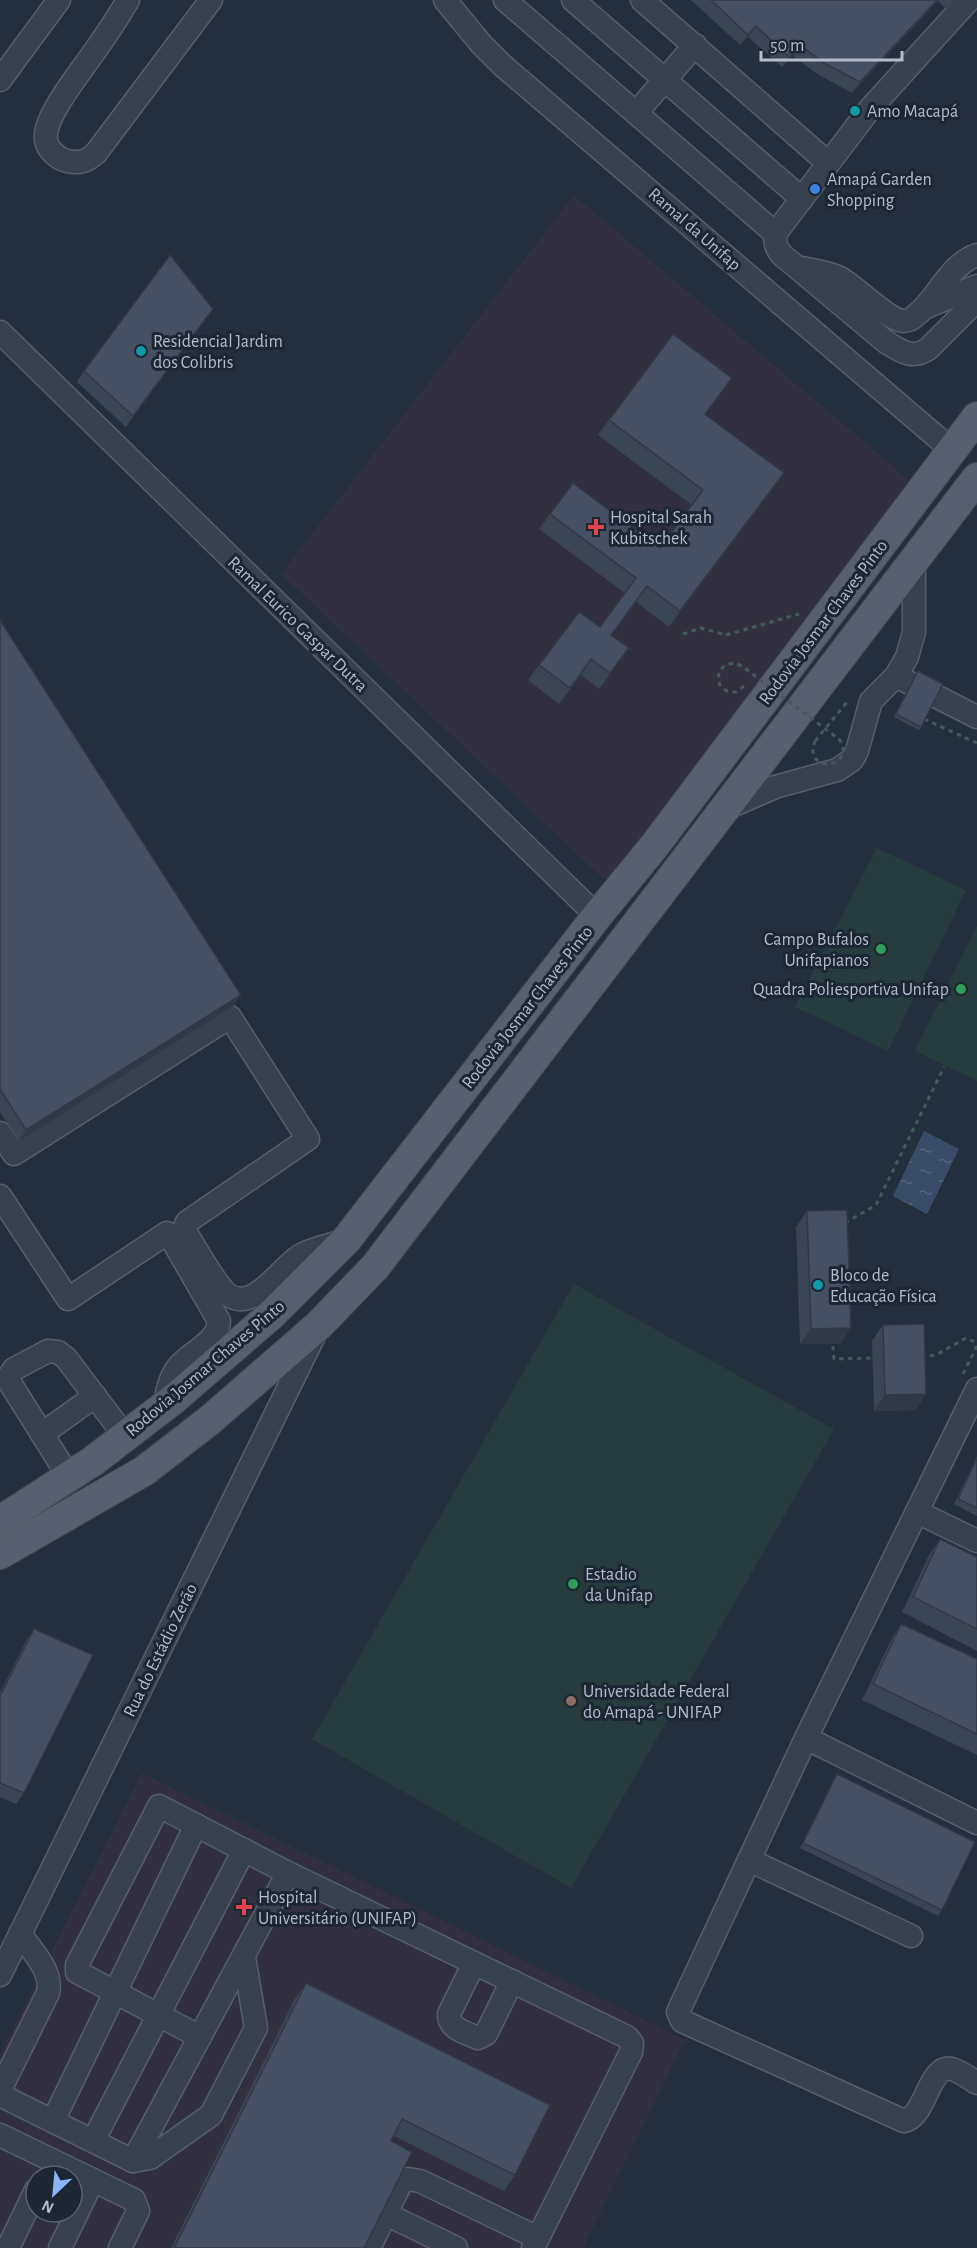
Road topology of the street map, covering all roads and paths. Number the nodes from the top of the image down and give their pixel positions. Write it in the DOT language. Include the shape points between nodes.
graph roads {
  1 [pos="59,0"];
  2 [pos="128,0"];
  3 [pos="211,0"];
  4 [pos="446,0"];
  5 [pos="505,0"];
  6 [pos="573,0"];
  7 [pos="642,0"];
  8 [pos="969,0"];
  9 [pos="695,45"];
  10 [pos="664,79"];
  11 [pos="0,80"];
  12 [pos="636,113"];
  13 [pos="828,163"];
  14 [pos="802,199"];
  15 [pos="776,234"];
  16 [pos="977,255"];
  17 [pos="795,266"];
  18 [pos="977,286"];
  19 [pos="977,300"];
  20 [pos="923,308"];
  21 [pos="0,332"];
  22 [pos="977,417"];
  23 [pos="952,450"];
  24 [pos="977,478"];
  25 [pos="914,560"];
  26 [pos="799,620"];
  27 [pos="683,634"];
  28 [pos="758,669"];
  29 [pos="896,676"];
  30 [pos="751,678"];
  31 [pos="744,686"];
  32 [pos="977,717"];
  33 [pos="815,741"];
  34 [pos="724,810"];
  35 [pos="597,916"];
  36 [pos="944,1067"];
  37 [pos="0,1133"];
  38 [pos="0,1196"];
  39 [pos="838,1227"];
  40 [pos="347,1239"];
  41 [pos="319,1325"];
  42 [pos="977,1343"];
  43 [pos="833,1346"];
  44 [pos="914,1357"];
  45 [pos="871,1358"];
  46 [pos="977,1389"];
  47 [pos="95,1396"];
  48 [pos="164,1407"];
  49 [pos="42,1434"];
  50 [pos="125,1436"];
  51 [pos="69,1477"];
  52 [pos="917,1512"];
  53 [pos="0,1521"];
  54 [pos="977,1540"];
  55 [pos="0,1554"];
  56 [pos="806,1738"];
  57 [pos="977,1823"];
  58 [pos="196,1825"];
  59 [pos="244,1850"];
  60 [pos="749,1860"];
  61 [pos="288,1873"];
  62 [pos="20,1934"];
  63 [pos="910,1936"];
  64 [pos="244,1957"];
  65 [pos="474,1963"];
  66 [pos="0,1975"];
  67 [pos="512,1981"];
  68 [pos="115,1993"];
  69 [pos="159,2015"];
  70 [pos="200,2037"];
  71 [pos="977,2083"];
  72 [pos="0,2090"];
  73 [pos="0,2095"];
  74 [pos="53,2121"];
  75 [pos="0,2135"];
  76 [pos="93,2141"];
  77 [pos="133,2160"];
  78 [pos="41,2164"];
  79 [pos="84,2178"];
  80 [pos="93,2180"];
  81 [pos="386,2214"];
  82 [pos="24,2215"];
  83 [pos="536,2243"];
  84 [pos="8,2248"];
  85 [pos="60,2248"];
  86 [pos="120,2248"];
  87 [pos="369,2248"];
  88 [pos="456,2248"];
  1 -- 11 [label="street"];
  2 -- 3 [label="street" via="49,123 47,144 62,159 87,161 96,153"];
  4 -- 23 [label="street, Ramal da Unifap" via="502,64"];
  5 -- 12 [label="street"];
  6 -- 10 [label="street"];
  7 -- 9 [label="street"];
  8 -- 13 [label="street" via="869,110"];
  9 -- 10 [label="street"];
  9 -- 13 [label="street"];
  10 -- 12 [label="street"];
  10 -- 14 [label="street"];
  12 -- 15 [label="street"];
  13 -- 14 [label="street"];
  14 -- 15 [label="street"];
  15 -- 17 [label="street" via="776,248"];
  16 -- 20 [label="street" via="955,269"];
  17 -- 19 [label="street" via="886,342 912,355 928,350"];
  17 -- 20 [label="street" via="838,278 903,321"];
  18 -- 20 [label="street"];
  21 -- 35 [label="street, Ramal Eurico Gaspar Dutra"];
  22 -- 23 [label="main road, Rodovia Josmar Chaves Pinto"];
  23 -- 35 [label="main road, Rodovia Josmar Chaves Pinto" via="656,845"];
  24 -- 25 [label="main road, Rodovia Josmar Chaves Pinto"];
  25 -- 29 [label="street" via="914,632"];
  25 -- 34 [label="main road, Rodovia Josmar Chaves Pinto"];
  26 -- 27 [label="path" via="806,612 726,635 701,628"];
  28 -- 30 [label="path"];
  29 -- 32 [label="street"];
  29 -- 34 [label="street" via="871,701 852,759 837,770 775,787"];
  31 -- 33 [label="path, bridge" via="736,692 722,688 718,680 720,670 732,663 742,666 840,740 840,759 826,765 817,760 813,751"];
  34 -- 41 [label="main road, Rodovia Josmar Chaves Pinto" via="375,1267"];
  35 -- 40 [label="main road, Rodovia Josmar Chaves Pinto"];
  36 -- 39 [label="path" via="876,1205"];
  37 -- 40 [label="street" via="14,1154 230,1017 308,1139 187,1221 186,1233 225,1292 237,1298 257,1294 304,1253"];
  38 -- 48 [label="street" via="68,1299 167,1233 171,1238 219,1321 215,1335 178,1367 170,1380"];
  40 -- 48 [label="main road, Rodovia Josmar Chaves Pinto" via="271,1315"];
  41 -- 55 [label="main road, Rodovia Josmar Chaves Pinto" via="210,1420 144,1471"];
  41 -- 62 [label="street, Rua do Estádio Zerão"];
  42 -- 44 [label="path" via="966,1338 936,1355"];
  43 -- 45 [label="path" via="834,1359"];
  46 -- 52 [label="street"];
  47 -- 49 [label="street"];
  47 -- 49 [label="street" via="58,1352 48,1351 14,1369 10,1383"];
  47 -- 50 [label="street"];
  48 -- 50 [label="main road, Rodovia Josmar Chaves Pinto"];
  49 -- 51 [label="street"];
  50 -- 51 [label="main road, Rodovia Josmar Chaves Pinto"];
  51 -- 53 [label="main road, Rodovia Josmar Chaves Pinto"];
  52 -- 54 [label="street"];
  52 -- 56 [label="street"];
  56 -- 57 [label="street"];
  56 -- 60 [label="street"];
  58 -- 59 [label="street"];
  58 -- 68 [label="street"];
  58 -- 68 [label="street" via="159,1806 77,1965 82,1976"];
  59 -- 61 [label="street"];
  59 -- 69 [label="street"];
  60 -- 63 [label="street"];
  60 -- 71 [label="street" via="678,2012 682,2021 904,2121 918,2111 938,2073 945,2069"];
  61 -- 64 [label="street"];
  61 -- 65 [label="street"];
  62 -- 66 [label="street, Rua do Estádio Zerão"];
  62 -- 72 [label="street" via="50,1985"];
  64 -- 70 [label="street"];
  64 -- 77 [label="street" via="256,2028 211,2115 150,2158"];
  65 -- 67 [label="street"];
  65 -- 67 [label="street" via="448,2020 478,2038 486,2034"];
  67 -- 83 [label="street" via="627,2037 632,2043"];
  68 -- 69 [label="street"];
  68 -- 74 [label="street"];
  69 -- 70 [label="street"];
  69 -- 76 [label="street"];
  70 -- 77 [label="street"];
  73 -- 74 [label="street"];
  74 -- 76 [label="street"];
  75 -- 78 [label="street"];
  76 -- 77 [label="street"];
  79 -- 80 [label="street"];
  80 -- 85 [label="street"];
  80 -- 86 [label="street" via="137,2205 138,2211"];
  81 -- 83 [label="street" via="401,2183 408,2179 420,2181"];
  81 -- 87 [label="street"];
  81 -- 88 [label="street"];
  82 -- 84 [label="street"];
}
